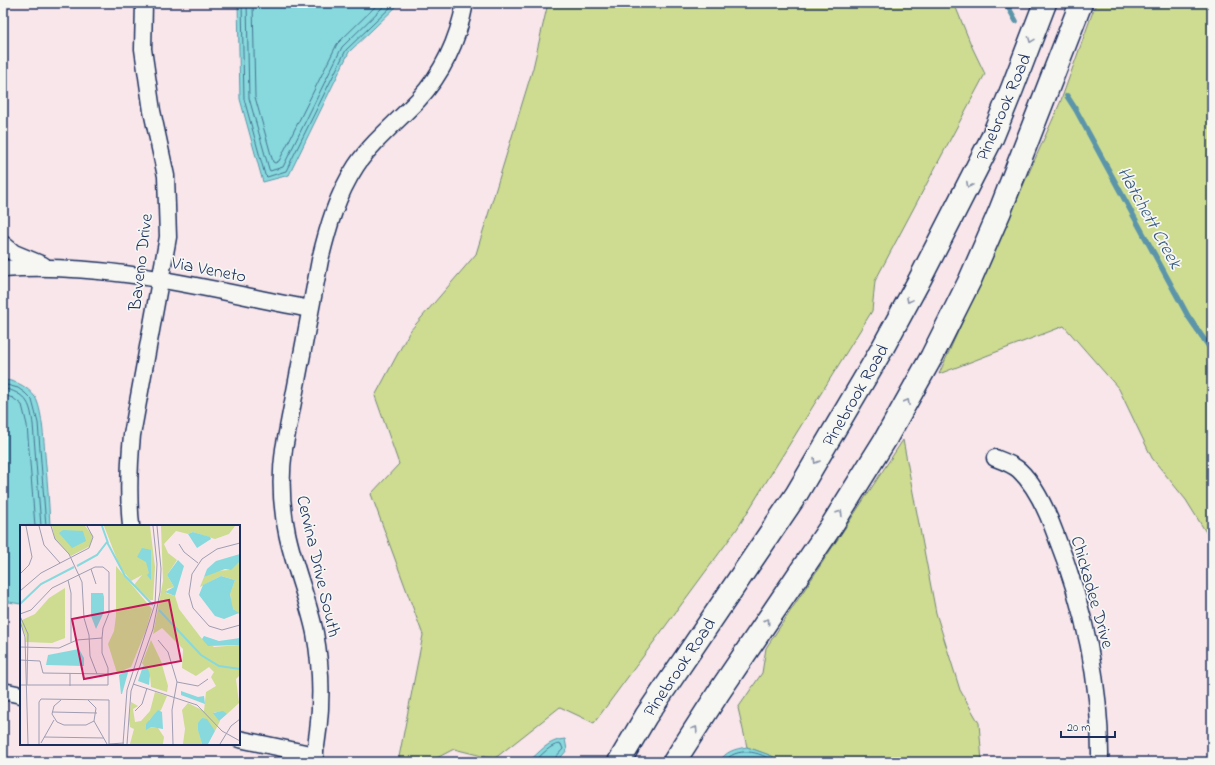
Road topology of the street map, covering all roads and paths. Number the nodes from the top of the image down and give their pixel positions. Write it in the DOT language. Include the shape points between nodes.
graph roads {
  1 [pos="144,3"];
  2 [pos="465,3"];
  3 [pos="1045,3"];
  4 [pos="1081,3"];
  5 [pos="3,244"];
  6 [pos="62,268"];
  7 [pos="3,269"];
  8 [pos="161,280"];
  9 [pos="310,310"];
  10 [pos="995,458"];
  11 [pos="131,525"];
  12 [pos="3,691"];
  13 [pos="20,694"];
  14 [pos="240,740"];
  15 [pos="314,759"];
  16 [pos="619,762"];
  17 [pos="674,762"];
  18 [pos="1100,762"];
  1 -- 8 [label="street, Baveno Drive" via="143,49 152,111 166,176 168,237"];
  2 -- 9 [label="street, Cervina Drive South" via="454,44 434,81 380,136 356,166 345,186 327,229"];
  3 -- 16 [label="street, Pinebrook Road, one-way" via="992,138 882,349 796,495 646,716"];
  17 -- 4 [label="street, Pinebrook Road, one-way" via="832,525 885,440 932,356 970,280 1000,211"];
  5 -- 6 [label="street" via="29,260"];
  6 -- 7 [label="street, Via Veneto"];
  6 -- 8 [label="street, Via Veneto" via="120,273"];
  8 -- 9 [label="street, Via Veneto"];
  8 -- 11 [label="street, Baveno Drive" via="132,435 128,496"];
  9 -- 15 [label="street, Cervina Drive South" via="284,449 281,494 287,534 319,658 320,717"];
  10 -- 18 [label="street, Chickadee Drive" via="1018,469 1033,487 1050,520 1065,560 1083,621 1095,679 1100,727"];
  12 -- 13 [label="street"];
  14 -- 15 [label="street"];
}
